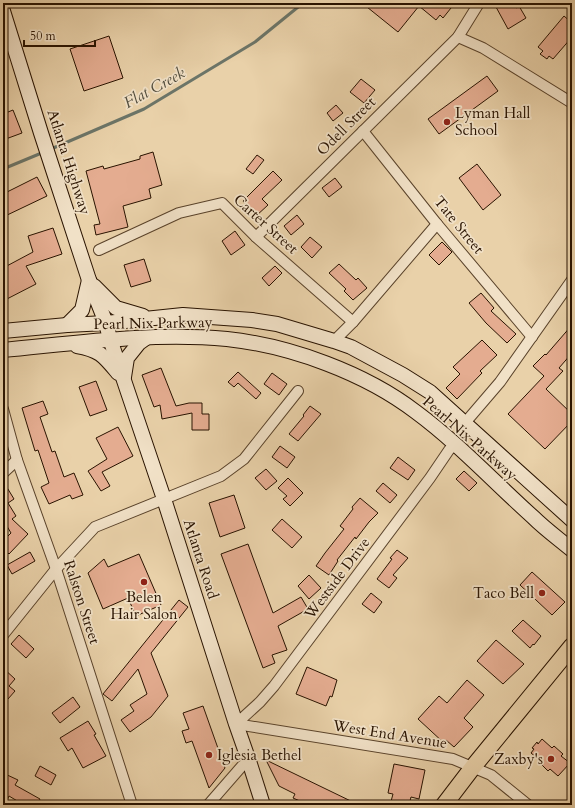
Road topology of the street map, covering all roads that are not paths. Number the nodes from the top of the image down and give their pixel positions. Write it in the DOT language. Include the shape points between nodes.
graph roads {
  1 [pos="479,3"];
  2 [pos="3,11"];
  3 [pos="458,37"];
  4 [pos="572,103"];
  5 [pos="363,131"];
  6 [pos="437,224"];
  7 [pos="256,237"];
  8 [pos="99,250"];
  9 [pos="89,280"];
  10 [pos="572,280"];
  11 [pos="149,318"];
  12 [pos="353,322"];
  13 [pos="106,323"];
  14 [pos="67,325"];
  15 [pos="3,331"];
  16 [pos="146,338"];
  17 [pos="532,338"];
  18 [pos="110,339"];
  19 [pos="334,341"];
  20 [pos="65,344"];
  21 [pos="3,350"];
  22 [pos="124,379"];
  23 [pos="298,391"];
  24 [pos="3,409"];
  25 [pos="464,424"];
  26 [pos="455,444"];
  27 [pos="17,460"];
  28 [pos="3,473"];
  29 [pos="164,499"];
  30 [pos="572,520"];
  31 [pos="572,550"];
  32 [pos="56,569"];
  33 [pos="3,635"];
  34 [pos="572,646"];
  35 [pos="236,724"];
  36 [pos="246,763"];
  37 [pos="473,767"];
  38 [pos="132,805"];
  39 [pos="208,805"];
  40 [pos="263,805"];
  41 [pos="444,805"];
  42 [pos="528,805"];
  1 -- 3 [label="street, Odell Street"];
  2 -- 9 [label="main road, Atlanta Highway"];
  3 -- 4 [label="street" via="483,48"];
  3 -- 5 [label="street, Odell Street"];
  5 -- 6 [label="street, Tate Street"];
  5 -- 7 [label="street, Odell Street"];
  6 -- 12 [label="street"];
  6 -- 17 [label="street, Tate Street"];
  7 -- 8 [label="street, Carter Street" via="222,203 178,213"];
  7 -- 12 [label="street, Carter Street"];
  9 -- 11 [label="main road" via="116,308"];
  9 -- 13 [label="main road, Atlanta Highway"];
  9 -- 14 [label="main road" via="82,310"];
  10 -- 17 [label="street"];
  11 -- 13 [label="main road, Pearl Nix Parkway"];
  11 -- 19 [label="main road, Pearl Nix Parkway" via="183,315 252,320 277,324"];
  12 -- 19 [label="street"];
  13 -- 14 [label="main road, Pearl Nix Parkway"];
  13 -- 18 [label="main road, Atlanta Road"];
  14 -- 15 [label="main road, Pearl Nix Parkway"];
  16 -- 18 [label="main road, Pearl Nix Parkway"];
  16 -- 22 [label="main road" via="126,358"];
  16 -- 26 [label="main road, Pearl Nix Parkway" via="228,339 272,347 326,363 391,395 416,411"];
  17 -- 25 [label="street" via="500,382"];
  18 -- 20 [label="main road, Pearl Nix Parkway"];
  18 -- 22 [label="main road, Atlanta Road"];
  19 -- 25 [label="main road, Pearl Nix Parkway" via="351,347 430,392"];
  20 -- 21 [label="main road, Pearl Nix Parkway"];
  20 -- 22 [label="main road" via="90,348 103,356"];
  22 -- 29 [label="main road, Atlanta Road"];
  23 -- 29 [label="street" via="244,459 221,476"];
  24 -- 27 [label="street, Ralston Street"];
  25 -- 30 [label="main road, Pearl Nix Parkway"];
  26 -- 31 [label="main road, Pearl Nix Parkway"];
  26 -- 35 [label="street, Westside Drive" via="274,686"];
  27 -- 28 [label="street"];
  27 -- 32 [label="street, Ralston Street"];
  29 -- 32 [label="street" via="95,527"];
  29 -- 35 [label="main road, Atlanta Road"];
  32 -- 33 [label="street"];
  32 -- 38 [label="street, Ralston Street"];
  34 -- 37 [label="main road"];
  35 -- 36 [label="main road, Atlanta Road"];
  35 -- 37 [label="street, West End Avenue" via="453,759"];
  36 -- 39 [label="street"];
  36 -- 40 [label="main road, Atlanta Road"];
  37 -- 41 [label="main road"];
  37 -- 42 [label="street, West End Avenue" via="491,775"];
}
